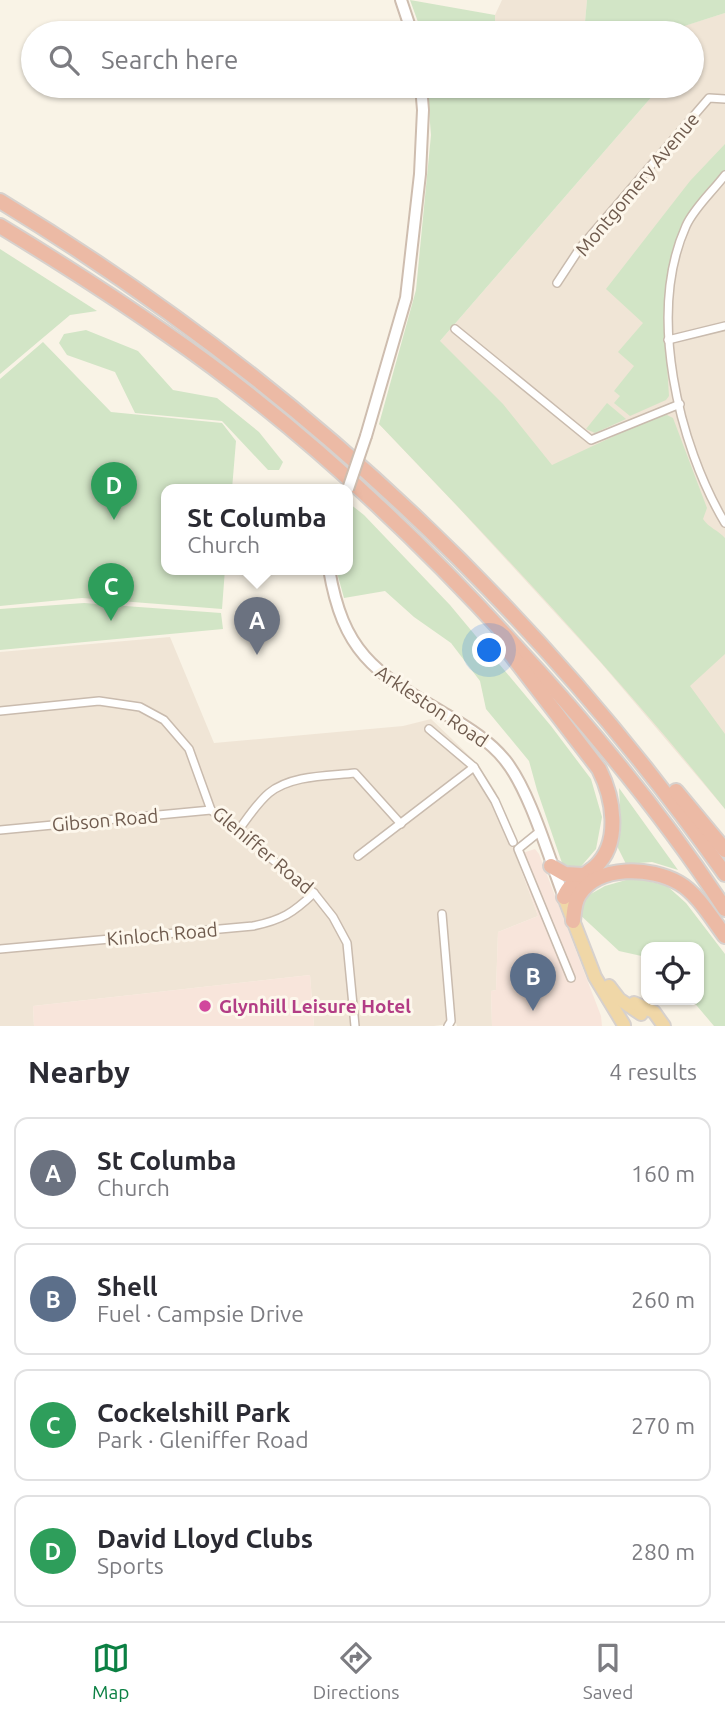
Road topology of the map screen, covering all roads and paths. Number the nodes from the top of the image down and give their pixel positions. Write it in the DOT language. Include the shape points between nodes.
graph roads {
  1 [pos="401,0"];
  2 [pos="408,21"];
  3 [pos="422,98"];
  4 [pos="725,99"];
  5 [pos="725,175"];
  6 [pos="0,201"];
  7 [pos="0,226"];
  8 [pos="557,283"];
  9 [pos="725,326"];
  10 [pos="455,329"];
  11 [pos="668,340"];
  12 [pos="680,404"];
  13 [pos="350,484"];
  14 [pos="725,523"];
  15 [pos="439,565"];
  16 [pos="330,575"];
  17 [pos="552,656"];
  18 [pos="0,711"];
  19 [pos="429,729"];
  20 [pos="474,767"];
  21 [pos="211,810"];
  22 [pos="401,824"];
  23 [pos="0,830"];
  24 [pos="237,832"];
  25 [pos="539,832"];
  26 [pos="513,842"];
  27 [pos="725,850"];
  28 [pos="358,856"];
  29 [pos="551,866"];
  30 [pos="725,874"];
  31 [pos="582,876"];
  32 [pos="314,893"];
  33 [pos="564,897"];
  34 [pos="725,909"];
  35 [pos="442,914"];
  36 [pos="573,921"];
  37 [pos="725,936"];
  38 [pos="0,949"];
  39 [pos="587,958"];
  40 [pos="571,978"];
  41 [pos="606,982"];
  42 [pos="641,1014"];
  43 [pos="355,1026"];
  44 [pos="447,1026"];
  45 [pos="624,1026"];
  46 [pos="657,1026"];
  47 [pos="664,1026"];
  1 -- 2 [label="street"];
  3 -- 13 [label="street, bridge" via="420,174 406,298"];
  4 -- 8 [label="street, Montgomery Avenue" via="709,99 580,248"];
  5 -- 11 [label="street" via="687,223 675,257"];
  6 -- 17 [label="highway" via="124,280 296,410 439,538"];
  7 -- 15 [label="highway" via="165,333 251,397 359,488"];
  9 -- 11 [label="street"];
  10 -- 12 [label="street" via="592,440"];
  11 -- 12 [label="street"];
  12 -- 14 [label="street" via="688,440"];
  15 -- 31 [label="highway" via="547,700 607,786 613,812 610,839 599,862"];
  15 -- 34 [label="highway" via="614,758"];
  16 -- 25 [label="street, Arkleston Road" via="339,617 357,648 409,693 489,743 515,774"];
  17 -- 27 [label="highway" via="636,744"];
  17 -- 30 [label="highway" via="644,764"];
  18 -- 21 [label="street, Gleniffer Road" via="99,701 141,707 164,720 189,749"];
  19 -- 20 [label="street"];
  20 -- 22 [label="street"];
  20 -- 26 [label="street"];
  21 -- 23 [label="street, Gibson Road"];
  21 -- 24 [label="street, Gleniffer Road"];
  22 -- 24 [label="street" via="355,773 283,785 269,793"];
  22 -- 28 [label="street"];
  24 -- 32 [label="street, Gleniffer Road"];
  25 -- 29 [label="street, Arkleston Road"];
  25 -- 40 [label="street" via="517,849"];
  29 -- 31 [label="highway"];
  29 -- 33 [label="street, Arkleston Road"];
  31 -- 33 [label="highway"];
  32 -- 38 [label="street, Kinloch Road" via="291,914 263,924"];
  32 -- 43 [label="street, Gleniffer Road" via="347,943"];
  33 -- 36 [label="main road, Arkleston Road"];
  35 -- 44 [label="street" via="451,1021"];
  36 -- 37 [label="highway" via="577,896 592,882 627,871 646,872 681,884"];
  36 -- 39 [label="main road, Arkleston Road"];
  39 -- 41 [label="main road, Arkleston Road"];
  39 -- 45 [label="main road, Arkleston Road"];
  41 -- 42 [label="main road, Arkleston Road" via="619,999"];
  41 -- 47 [label="main road" via="654,1012"];
  42 -- 45 [label="main road"];
  42 -- 46 [label="main road, Arkleston Road"];
}
